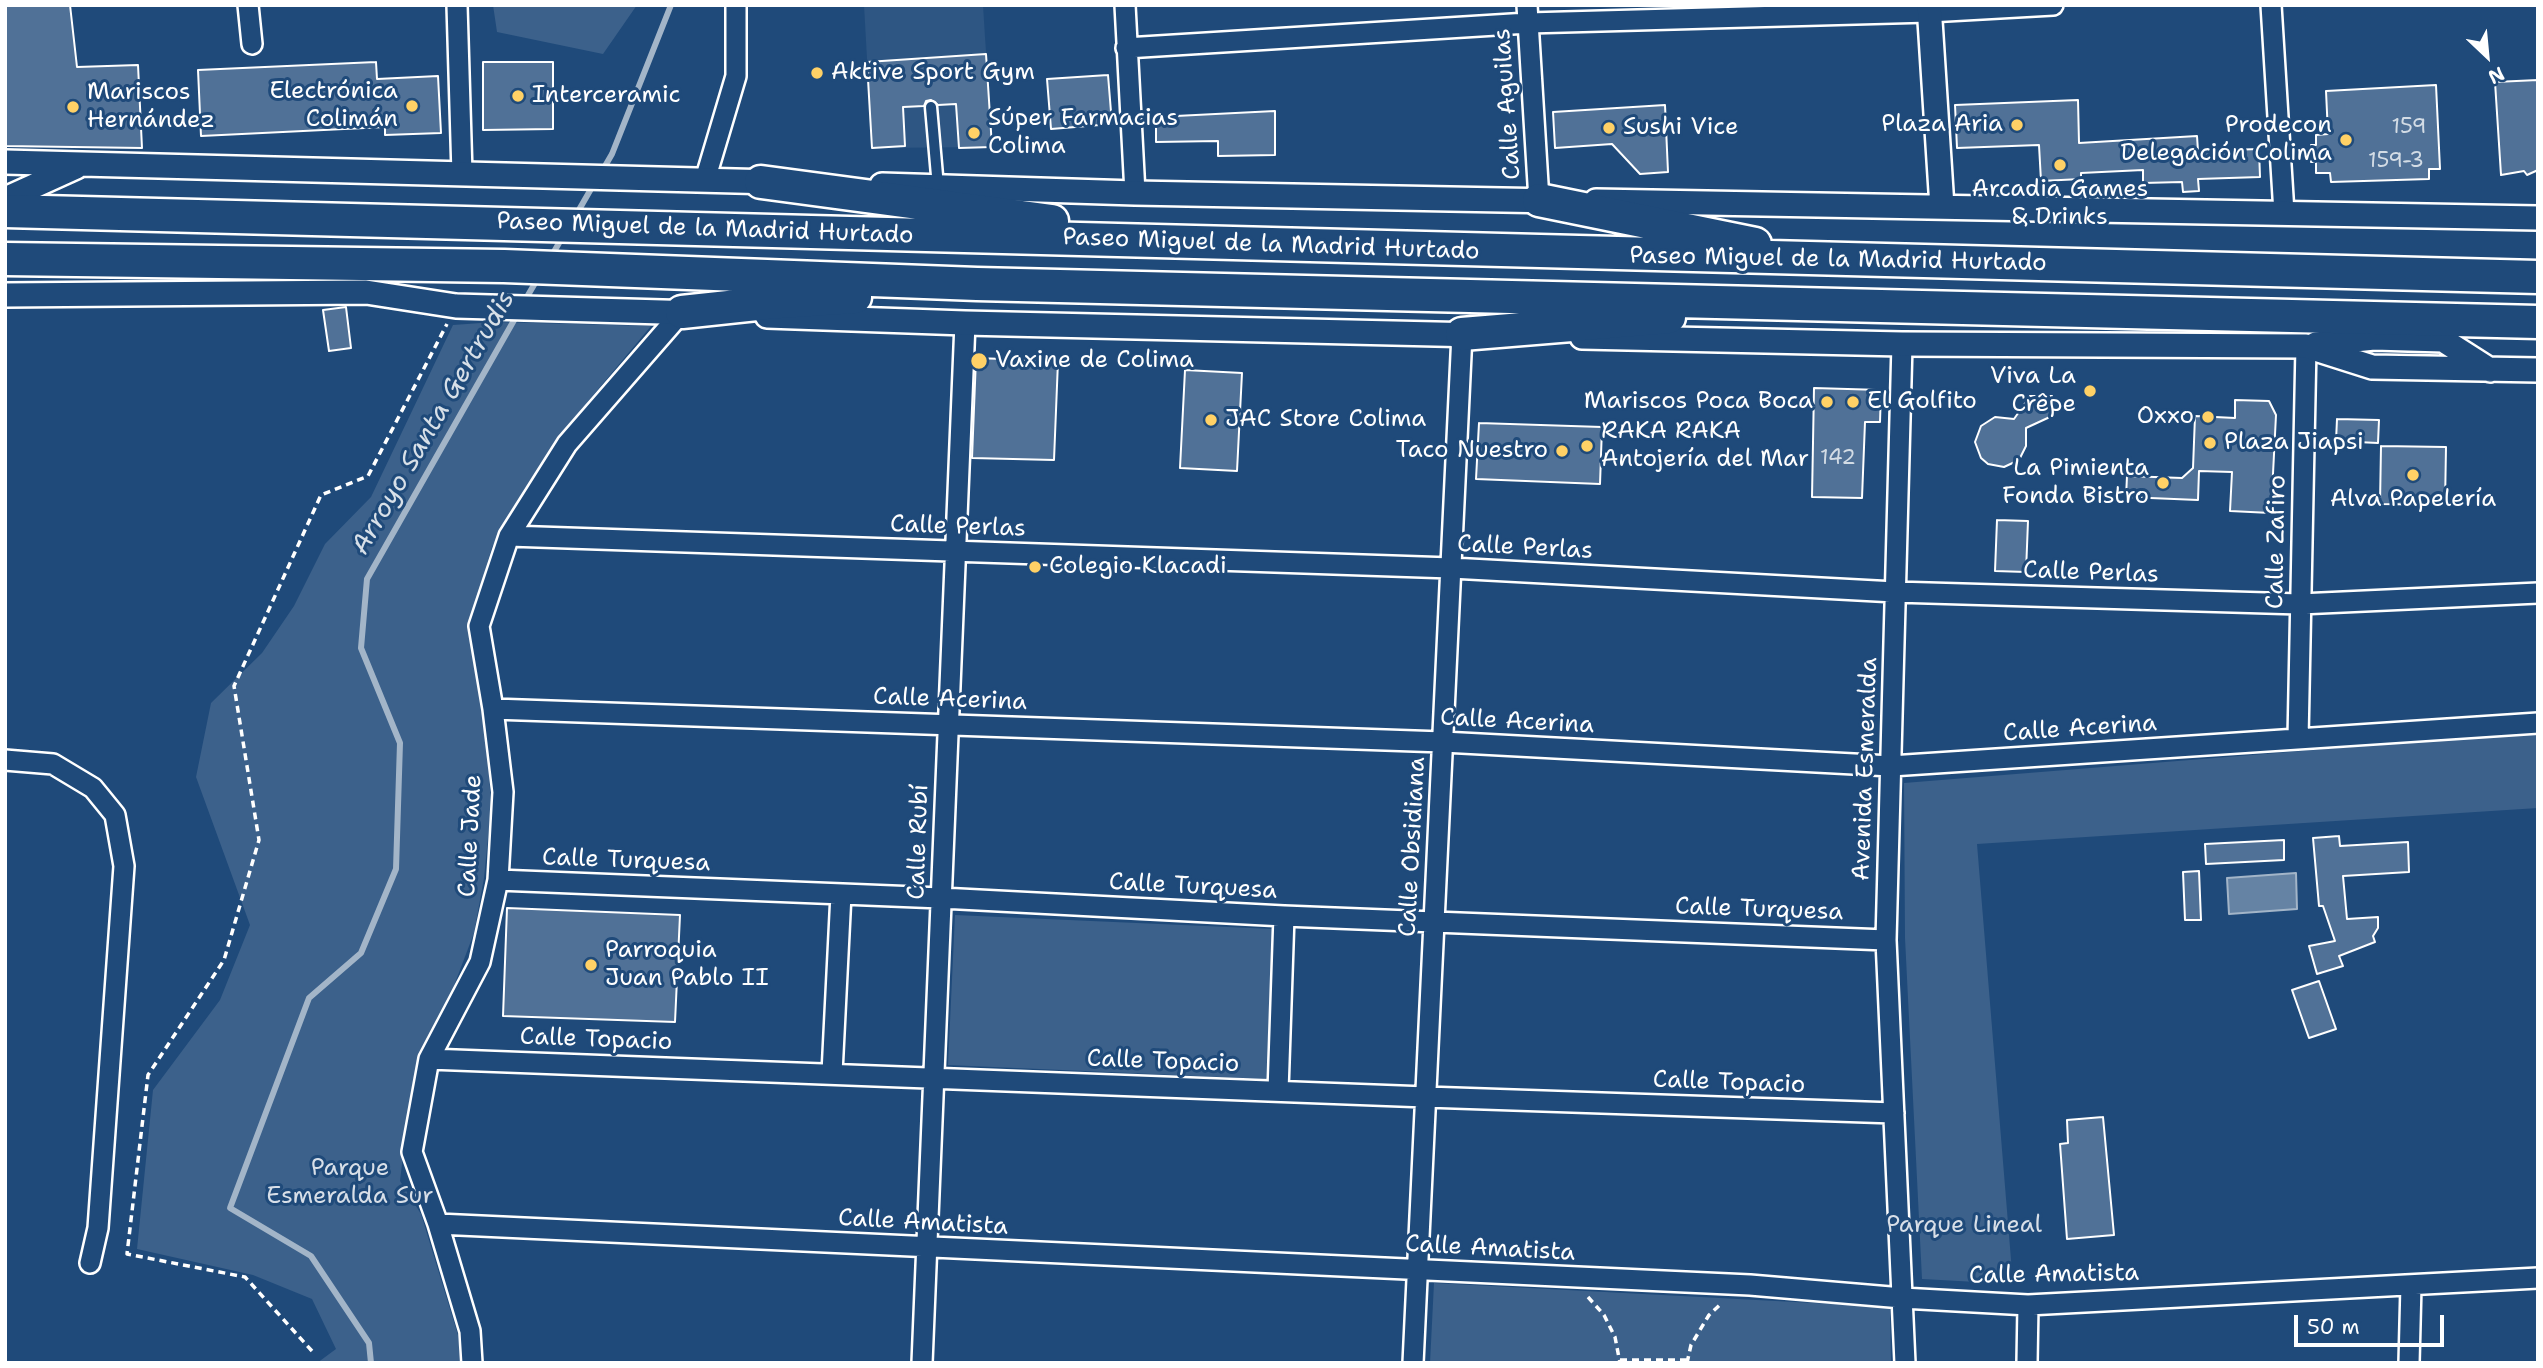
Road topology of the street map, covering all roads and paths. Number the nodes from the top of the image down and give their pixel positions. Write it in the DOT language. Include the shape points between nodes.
graph roads {
  1 [pos="248,5"];
  2 [pos="457,5"];
  3 [pos="736,5"];
  4 [pos="1125,5"];
  5 [pos="2053,5"];
  6 [pos="2271,5"];
  7 [pos="1929,9"];
  8 [pos="1527,14"];
  9 [pos="252,44"];
  10 [pos="1126,48"];
  11 [pos="931,107"];
  12 [pos="5,162"];
  13 [pos="85,163"];
  14 [pos="462,173"];
  15 [pos="705,180"];
  16 [pos="761,182"];
  17 [pos="938,187"];
  18 [pos="1135,193"];
  19 [pos="1539,200"];
  20 [pos="5,201"];
  21 [pos="2538,202"];
  22 [pos="1942,207"];
  23 [pos="5,211"];
  24 [pos="2284,213"];
  25 [pos="2490,217"];
  26 [pos="2531,220"];
  27 [pos="1209,244"];
  28 [pos="5,259"];
  29 [pos="1839,261"];
  30 [pos="5,271"];
  31 [pos="2538,277"];
  32 [pos="978,284"];
  33 [pos="5,295"];
  34 [pos="65,296"];
  35 [pos="1838,304"];
  36 [pos="456,306"];
  37 [pos="682,312"];
  38 [pos="2538,322"];
  39 [pos="965,323"];
  40 [pos="1462,334"];
  41 [pos="1902,344"];
  42 [pos="2306,346"];
  43 [pos="2535,368"];
  44 [pos="509,536"];
  45 [pos="956,551"];
  46 [pos="1451,568"];
  47 [pos="1895,592"];
  48 [pos="2538,593"];
  49 [pos="2300,604"];
  50 [pos="493,709"];
  51 [pos="2538,723"];
  52 [pos="948,725"];
  53 [pos="2298,739"];
  54 [pos="1443,742"];
  55 [pos="5,760"];
  56 [pos="1891,766"];
  57 [pos="498,880"];
  58 [pos="841,894"];
  59 [pos="941,898"];
  60 [pos="1284,916"];
  61 [pos="1434,921"];
  62 [pos="1886,940"];
  63 [pos="429,1059"];
  64 [pos="832,1073"];
  65 [pos="934,1077"];
  66 [pos="1278,1091"];
  67 [pos="1426,1097"];
  68 [pos="1894,1113"];
  69 [pos="439,1224"];
  70 [pos="926,1247"];
  71 [pos="90,1263"];
  72 [pos="1418,1270"];
  73 [pos="2538,1278"];
  74 [pos="2411,1284"];
  75 [pos="1750,1285"];
  76 [pos="1586,1296"];
  77 [pos="1902,1298"];
  78 [pos="2028,1305"];
  79 [pos="312,1350"];
  80 [pos="1620,1361"];
  81 [pos="1687,1362"];
  82 [pos="472,1363"];
  83 [pos="922,1363"];
  84 [pos="1413,1363"];
  85 [pos="1905,1363"];
  86 [pos="2027,1363"];
  87 [pos="2409,1363"];
  1 -- 9 [label="street"];
  2 -- 14 [label="street"];
  3 -- 15 [label="street" via="736,76"];
  4 -- 10 [label="street"];
  5 -- 7 [label="street"];
  6 -- 24 [label="street"];
  7 -- 8 [label="street"];
  7 -- 22 [label="street"];
  8 -- 10 [label="street"];
  8 -- 19 [label="street, Calle Aguilas"];
  10 -- 18 [label="street"];
  11 -- 17 [label="lane"];
  12 -- 13 [label="street"];
  13 -- 14 [label="street"];
  13 -- 20 [label="street"];
  14 -- 15 [label="street"];
  15 -- 16 [label="street"];
  16 -- 17 [label="street"];
  16 -- 27 [label="highway"];
  17 -- 18 [label="street"];
  18 -- 19 [label="street"];
  19 -- 22 [label="street"];
  19 -- 29 [label="highway"];
  21 -- 25 [label="street"];
  22 -- 24 [label="street"];
  23 -- 27 [label="highway, Paseo Miguel de la Madrid Hurtado"];
  24 -- 25 [label="street"];
  25 -- 26 [label="street"];
  27 -- 29 [label="highway, Paseo Miguel de la Madrid Hurtado"];
  28 -- 32 [label="highway, Paseo Miguel de la Madrid Hurtado" via="504,266"];
  29 -- 31 [label="highway, Paseo Miguel de la Madrid Hurtado"];
  30 -- 34 [label="street" via="15,282"];
  32 -- 35 [label="highway, Paseo Miguel de la Madrid Hurtado"];
  32 -- 37 [label="highway"];
  33 -- 34 [label="street"];
  34 -- 36 [label="street" via="366,292"];
  35 -- 38 [label="highway, Paseo Miguel de la Madrid Hurtado"];
  35 -- 40 [label="highway"];
  36 -- 37 [label="street"];
  36 -- 79 [label="path" via="368,476 321,495 234,686 259,839 224,960 149,1074 127,1254 244,1277"];
  37 -- 39 [label="street"];
  37 -- 44 [label="street, Calle Jade" via="567,444"];
  39 -- 40 [label="street"];
  39 -- 45 [label="street, Calle Rubí"];
  40 -- 41 [label="street"];
  40 -- 46 [label="street, Calle Obsidiana"];
  41 -- 42 [label="street"];
  41 -- 47 [label="street, Avenida Esmeralda"];
  42 -- 43 [label="street" via="2372,367"];
  42 -- 49 [label="street, Calle Zafiro"];
  44 -- 45 [label="street, Calle Perlas"];
  44 -- 50 [label="street, Calle Jade" via="479,626"];
  45 -- 46 [label="street, Calle Perlas"];
  45 -- 52 [label="street, Calle Rubí"];
  46 -- 47 [label="street, Calle Perlas"];
  46 -- 54 [label="street, Calle Obsidiana"];
  47 -- 49 [label="street, Calle Perlas"];
  47 -- 56 [label="street, Avenida Esmeralda"];
  48 -- 49 [label="street, Calle Perlas"];
  49 -- 53 [label="street, Calle Zafiro"];
  50 -- 52 [label="street, Calle Acerina"];
  50 -- 57 [label="street, Calle Jade" via="503,792"];
  51 -- 53 [label="street, Calle Acerina"];
  52 -- 54 [label="street, Calle Acerina"];
  52 -- 59 [label="street, Calle Rubí"];
  53 -- 56 [label="street, Calle Acerina"];
  54 -- 56 [label="street, Calle Acerina"];
  54 -- 61 [label="street, Calle Obsidiana"];
  55 -- 71 [label="street" via="53,764 93,788 115,815 123,880 98,1228"];
  56 -- 62 [label="street, Avenida Esmeralda"];
  57 -- 58 [label="street, Calle Turquesa"];
  57 -- 63 [label="street, Calle Jade" via="480,962"];
  58 -- 59 [label="street, Calle Turquesa"];
  58 -- 64 [label="street"];
  59 -- 60 [label="street, Calle Turquesa"];
  59 -- 65 [label="street, Calle Rubí"];
  60 -- 61 [label="street, Calle Turquesa"];
  60 -- 66 [label="street"];
  61 -- 62 [label="street, Calle Turquesa"];
  61 -- 67 [label="street, Calle Obsidiana"];
  62 -- 68 [label="street, Avenida Esmeralda"];
  63 -- 64 [label="street, Calle Topacio"];
  63 -- 69 [label="street, Calle Jade" via="412,1152"];
  64 -- 65 [label="street, Calle Topacio"];
  65 -- 66 [label="street, Calle Topacio"];
  65 -- 70 [label="street, Calle Rubí"];
  66 -- 67 [label="street, Calle Topacio"];
  67 -- 68 [label="street, Calle Topacio"];
  67 -- 72 [label="street, Calle Obsidiana"];
  68 -- 77 [label="street, Avenida Esmeralda"];
  69 -- 70 [label="street, Calle Amatista"];
  69 -- 82 [label="street, Calle Jade" via="470,1331"];
  70 -- 72 [label="street, Calle Amatista"];
  70 -- 83 [label="street, Calle Rubí"];
  72 -- 75 [label="street, Calle Amatista"];
  72 -- 84 [label="street, Calle Obsidiana"];
  73 -- 74 [label="street, Calle Amatista"];
  74 -- 78 [label="street, Calle Amatista"];
  74 -- 87 [label="street"];
  75 -- 77 [label="street, Calle Amatista"];
  75 -- 81 [label="path" via="1709,1315 1691,1345"];
  76 -- 80 [label="path" via="1604,1315"];
  77 -- 78 [label="street, Calle Amatista"];
  77 -- 85 [label="street, Avenida Esmeralda"];
  78 -- 86 [label="street"];
  80 -- 81 [label="path"];
}
